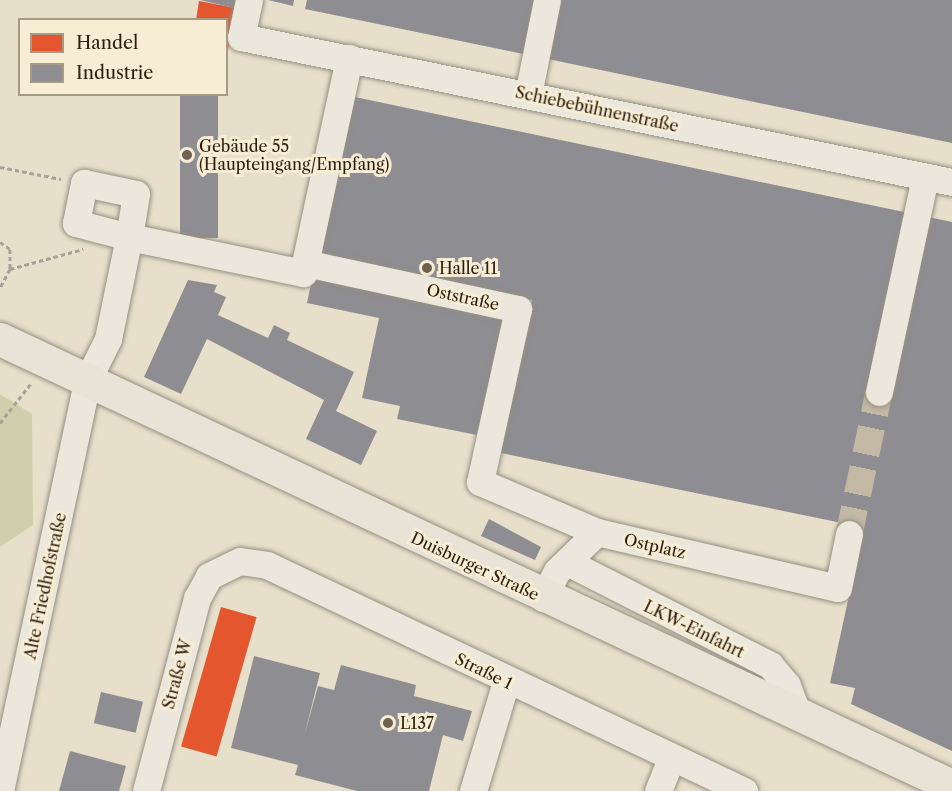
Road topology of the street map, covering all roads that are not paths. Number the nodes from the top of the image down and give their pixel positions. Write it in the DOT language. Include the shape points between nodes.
graph roads {
  1 [pos="249,0"];
  2 [pos="547,0"];
  3 [pos="349,58"];
  4 [pos="528,95"];
  5 [pos="925,177"];
  6 [pos="952,182"];
  7 [pos="129,237"];
  8 [pos="305,263"];
  9 [pos="0,339"];
  10 [pos="87,381"];
  11 [pos="879,392"];
  12 [pos="480,482"];
  13 [pos="597,532"];
  14 [pos="849,534"];
  15 [pos="567,562"];
  16 [pos="222,566"];
  17 [pos="543,598"];
  18 [pos="506,682"];
  19 [pos="798,716"];
  20 [pos="671,759"];
  21 [pos="952,786"];
  22 [pos="0,791"];
  23 [pos="146,791"];
  24 [pos="473,791"];
  25 [pos="658,791"];
  26 [pos="744,791"];
  1 -- 3 [label="street, Schiebebühnenstraße" via="241,38"];
  2 -- 4 [label="street"];
  3 -- 4 [label="street, Schiebebühnenstraße"];
  3 -- 8 [label="street"];
  4 -- 5 [label="street, Schiebebühnenstraße"];
  5 -- 6 [label="street, Schiebebühnenstraße"];
  5 -- 11 [label="street"];
  7 -- 7 [label="street, Alte Friedhofstraße" via="76,223 84,183 136,194"];
  7 -- 8 [label="street" via="303,273"];
  7 -- 10 [label="street, Alte Friedhofstraße" via="108,339"];
  8 -- 12 [label="street, Oststraße" via="518,309"];
  9 -- 10 [label="main road, Duisburger Straße"];
  10 -- 17 [label="main road, Duisburger Straße"];
  10 -- 22 [label="street, Alte Friedhofstraße"];
  12 -- 13 [label="street, Ostplatz"];
  13 -- 14 [label="street, Ostplatz" via="838,588"];
  13 -- 15 [label="street"];
  15 -- 17 [label="street"];
  15 -- 19 [label="street, LKW-Einfahrt" via="770,665 787,685"];
  16 -- 18 [label="street, Straße 1" via="240,561 267,565"];
  16 -- 23 [label="street, Straße W" via="196,598"];
  17 -- 19 [label="main road, Duisburger Straße"];
  18 -- 20 [label="street, Straße 1"];
  18 -- 24 [label="street"];
  19 -- 21 [label="main road, Duisburger Straße"];
  20 -- 25 [label="street"];
  20 -- 26 [label="street, Straße 1"];
}
